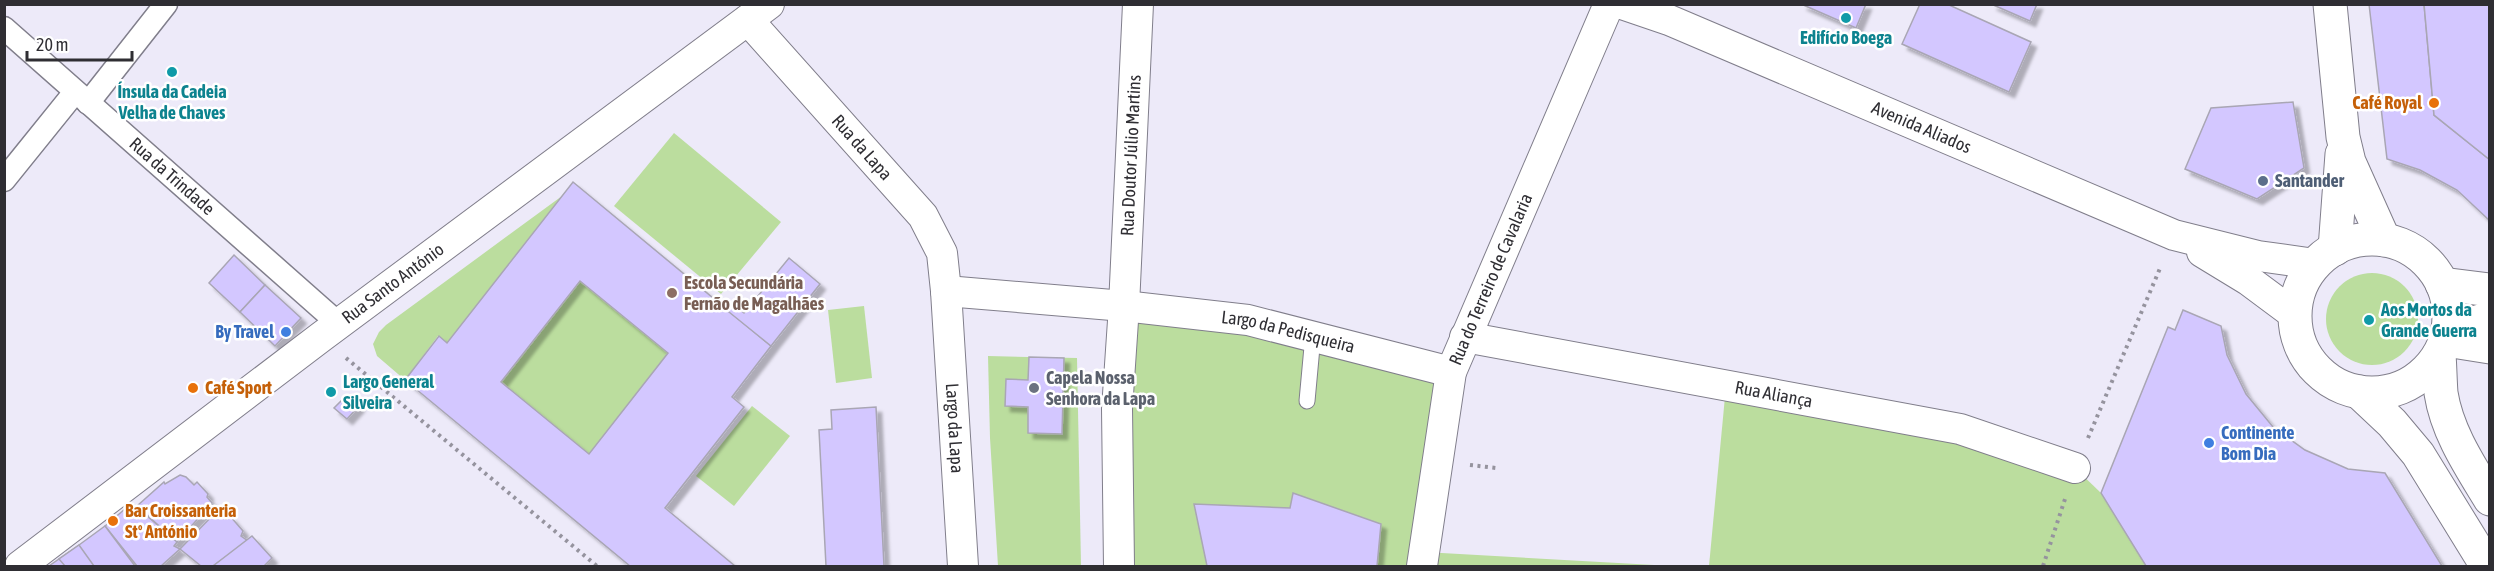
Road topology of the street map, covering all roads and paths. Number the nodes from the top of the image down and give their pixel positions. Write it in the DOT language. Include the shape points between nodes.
graph roads {
  1 [pos="166,4"];
  2 [pos="1138,4"];
  3 [pos="1609,4"];
  4 [pos="1622,4"];
  5 [pos="2330,4"];
  6 [pos="758,12"];
  7 [pos="1659,12"];
  8 [pos="4,28"];
  9 [pos="81,97"];
  10 [pos="2343,137"];
  11 [pos="4,180"];
  12 [pos="2174,235"];
  13 [pos="2385,240"];
  14 [pos="2325,256"];
  15 [pos="2442,284"];
  16 [pos="2490,290"];
  17 [pos="946,291"];
  18 [pos="1124,306"];
  19 [pos="2295,315"];
  20 [pos="2490,318"];
  21 [pos="330,331"];
  22 [pos="1313,336"];
  23 [pos="1466,337"];
  24 [pos="2444,342"];
  25 [pos="2490,347"];
  26 [pos="1450,372"];
  27 [pos="2359,392"];
  28 [pos="1307,401"];
  29 [pos="2075,468"];
  30 [pos="2490,499"];
  31 [pos="20,567"];
  32 [pos="597,567"];
  33 [pos="963,567"];
  34 [pos="1119,567"];
  35 [pos="1422,567"];
  36 [pos="2043,567"];
  37 [pos="2487,567"];
  1 -- 9 [label="street"];
  2 -- 18 [label="street, Rua Doutor Júlio Martins"];
  3 -- 23 [label="street, Rua do Terreiro de Cavalaria"];
  4 -- 7 [label="street, Avenida Aliados"];
  5 -- 10 [label="main road"];
  6 -- 17 [label="street, Rua da Lapa" via="923,216 942,253"];
  6 -- 21 [label="street, Rua Santo António"];
  7 -- 12 [label="street, Avenida Aliados"];
  8 -- 9 [label="street, Rua da Trindade"];
  9 -- 11 [label="street"];
  9 -- 21 [label="street, Rua da Trindade"];
  10 -- 13 [label="main road" via="2354,176"];
  10 -- 14 [label="main road"];
  12 -- 14 [label="street" via="2258,256"];
  12 -- 19 [label="street" via="2248,280"];
  12 -- 29 [label="path"];
  13 -- 14 [label="main road" via="2359,240"];
  13 -- 15 [label="main road" via="2409,248 2428,263"];
  14 -- 19 [label="main road" via="2305,279"];
  15 -- 16 [label="main road"];
  15 -- 24 [label="main road" via="2449,308"];
  17 -- 18 [label="street, Largo da Pedisqueira"];
  17 -- 33 [label="street, Largo da Lapa"];
  18 -- 22 [label="street, Largo da Pedisqueira" via="1248,320"];
  18 -- 34 [label="street" via="1117,409"];
  19 -- 27 [label="main road" via="2306,356 2320,373 2338,386"];
  20 -- 24 [label="main road"];
  21 -- 31 [label="street, Rua Santo António"];
  21 -- 32 [label="path"];
  22 -- 26 [label="street, Largo da Pedisqueira"];
  22 -- 28 [label="lane"];
  23 -- 26 [label="street, Rua do Terreiro de Cavalaria"];
  23 -- 29 [label="street, Rua Aliança" via="1959,429"];
  24 -- 25 [label="main road"];
  24 -- 27 [label="main road" via="2424,373 2405,387 2382,393"];
  24 -- 30 [label="main road" via="2441,393 2468,464"];
  26 -- 35 [label="street, Rua do Terreiro de Cavalaria"];
  27 -- 37 [label="main road" via="2418,454"];
  29 -- 36 [label="path"];
}
